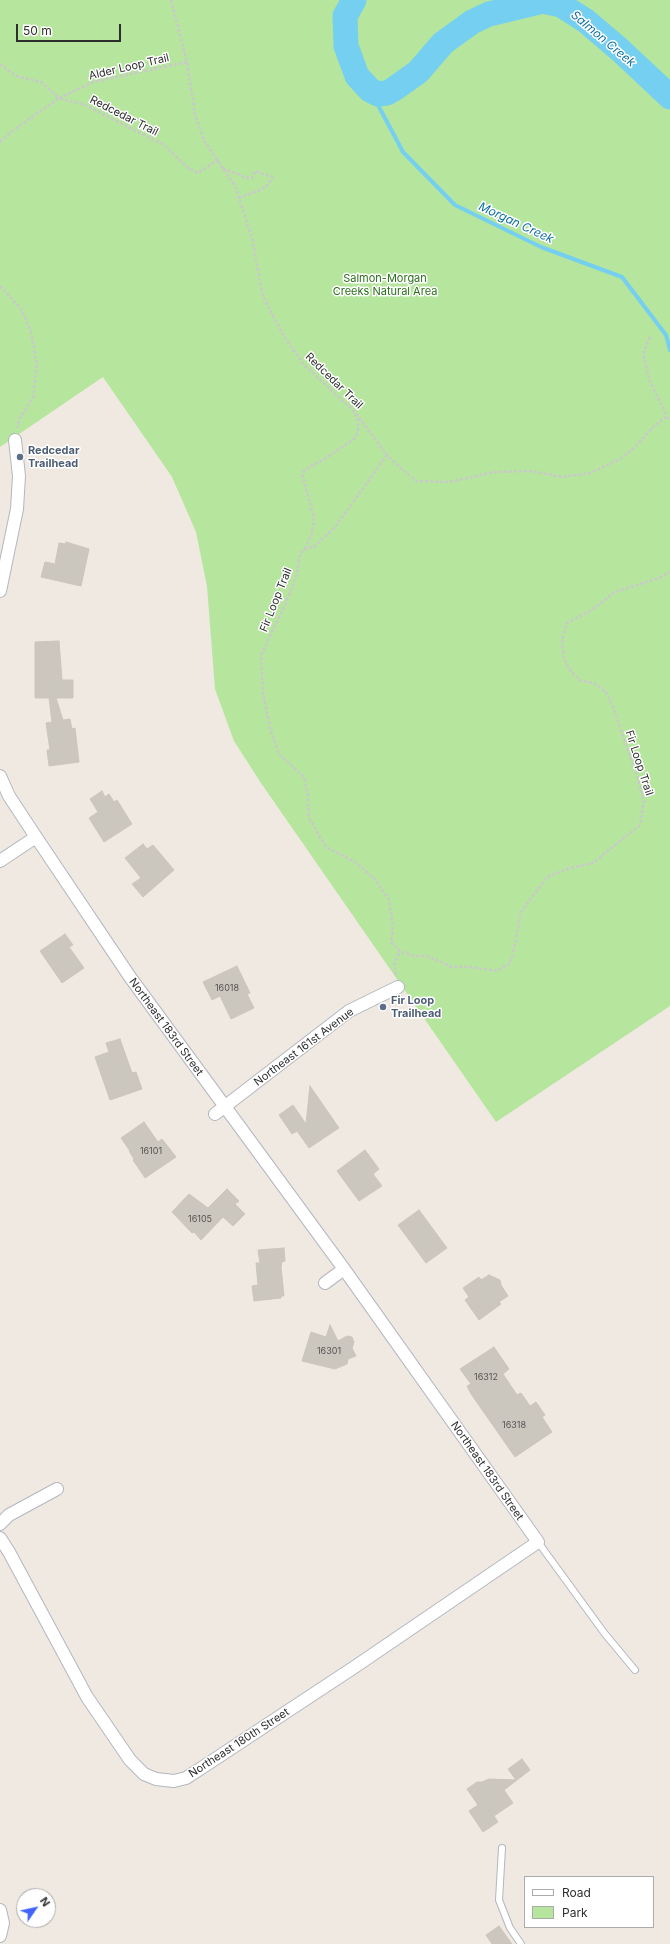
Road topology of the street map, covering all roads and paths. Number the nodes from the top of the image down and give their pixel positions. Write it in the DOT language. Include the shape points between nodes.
graph roads {
  1 [pos="171,0"];
  2 [pos="187,62"];
  3 [pos="0,64"];
  4 [pos="59,98"];
  5 [pos="0,142"];
  6 [pos="218,160"];
  7 [pos="223,168"];
  8 [pos="239,198"];
  9 [pos="0,286"];
  10 [pos="650,337"];
  11 [pos="354,411"];
  12 [pos="667,417"];
  13 [pos="670,419"];
  14 [pos="14,440"];
  15 [pos="387,455"];
  16 [pos="305,549"];
  17 [pos="670,572"];
  18 [pos="0,591"];
  19 [pos="0,776"];
  20 [pos="36,837"];
  21 [pos="0,861"];
  22 [pos="400,951"];
  23 [pos="398,987"];
  24 [pos="219,1111"];
  25 [pos="344,1269"];
  26 [pos="325,1283"];
  27 [pos="56,1489"];
  28 [pos="0,1524"];
  29 [pos="0,1538"];
  30 [pos="538,1542"];
  31 [pos="635,1670"];
  32 [pos="502,1848"];
  33 [pos="0,1910"];
  34 [pos="0,1936"];
  35 [pos="521,1944"];
  1 -- 2 [label="path"];
  2 -- 4 [label="path, Alder Loop Trail" via="94,82"];
  2 -- 6 [label="path, Redcedar Trail" via="195,115 205,142"];
  3 -- 4 [label="path" via="16,76 41,82"];
  4 -- 5 [label="path"];
  4 -- 6 [label="path, Redcedar Trail" via="85,105 164,145 188,168 198,173"];
  6 -- 7 [label="path, Redcedar Trail"];
  7 -- 8 [label="path, Redcedar Trail" via="235,186"];
  7 -- 8 [label="path" via="247,178 252,178 255,171 272,177 269,184 260,190"];
  8 -- 11 [label="path, Redcedar Trail" via="252,238 263,297 285,338 304,366"];
  9 -- 14 [label="path" via="20,309 31,332 37,366 34,397 20,418"];
  10 -- 12 [label="path" via="643,354 649,379"];
  11 -- 15 [label="path, Redcedar Trail"];
  11 -- 16 [label="path, Fir Loop Trail" via="358,422 355,438 306,468 302,474 314,518 312,533"];
  12 -- 13 [label="path"];
  12 -- 15 [label="path" via="620,459 590,473 562,477 530,472 494,472 450,482 416,481"];
  14 -- 18 [label="street" via="19,476 17,509"];
  15 -- 16 [label="path" via="336,527 315,546"];
  16 -- 22 [label="path, Fir Loop Trail" via="300,553 297,574 261,655 263,693 270,728 279,754 304,776 309,818 326,847 355,862 375,879 389,900 393,927 391,942"];
  17 -- 22 [label="path, Fir Loop Trail" via="616,592 590,611 567,623 562,640 564,659 571,672 581,681 594,683 606,692 613,707 644,801 640,825 593,863 548,876 520,912 512,958 509,964 497,971 452,967 427,956 413,956"];
  19 -- 20 [label="street, Northeast 183rd Street" via="9,796"];
  20 -- 21 [label="street"];
  20 -- 24 [label="street, Northeast 183rd Street"];
  22 -- 23 [label="path" via="394,965"];
  23 -- 24 [label="street, Northeast 161st Avenue" via="349,1011"];
  24 -- 25 [label="street, Northeast 183rd Street"];
  25 -- 26 [label="street"];
  25 -- 30 [label="street, Northeast 183rd Street"];
  27 -- 28 [label="street" via="9,1516"];
  29 -- 30 [label="street, Northeast 180th Street" via="10,1552 87,1697 130,1760 144,1774 156,1779 174,1781 186,1778 210,1763"];
  30 -- 31 [label="lane, Northeast 183rd Street" via="605,1634"];
  32 -- 35 [label="lane" via="499,1900 510,1928"];
  33 -- 34 [label="street" via="3,1923"];
}
